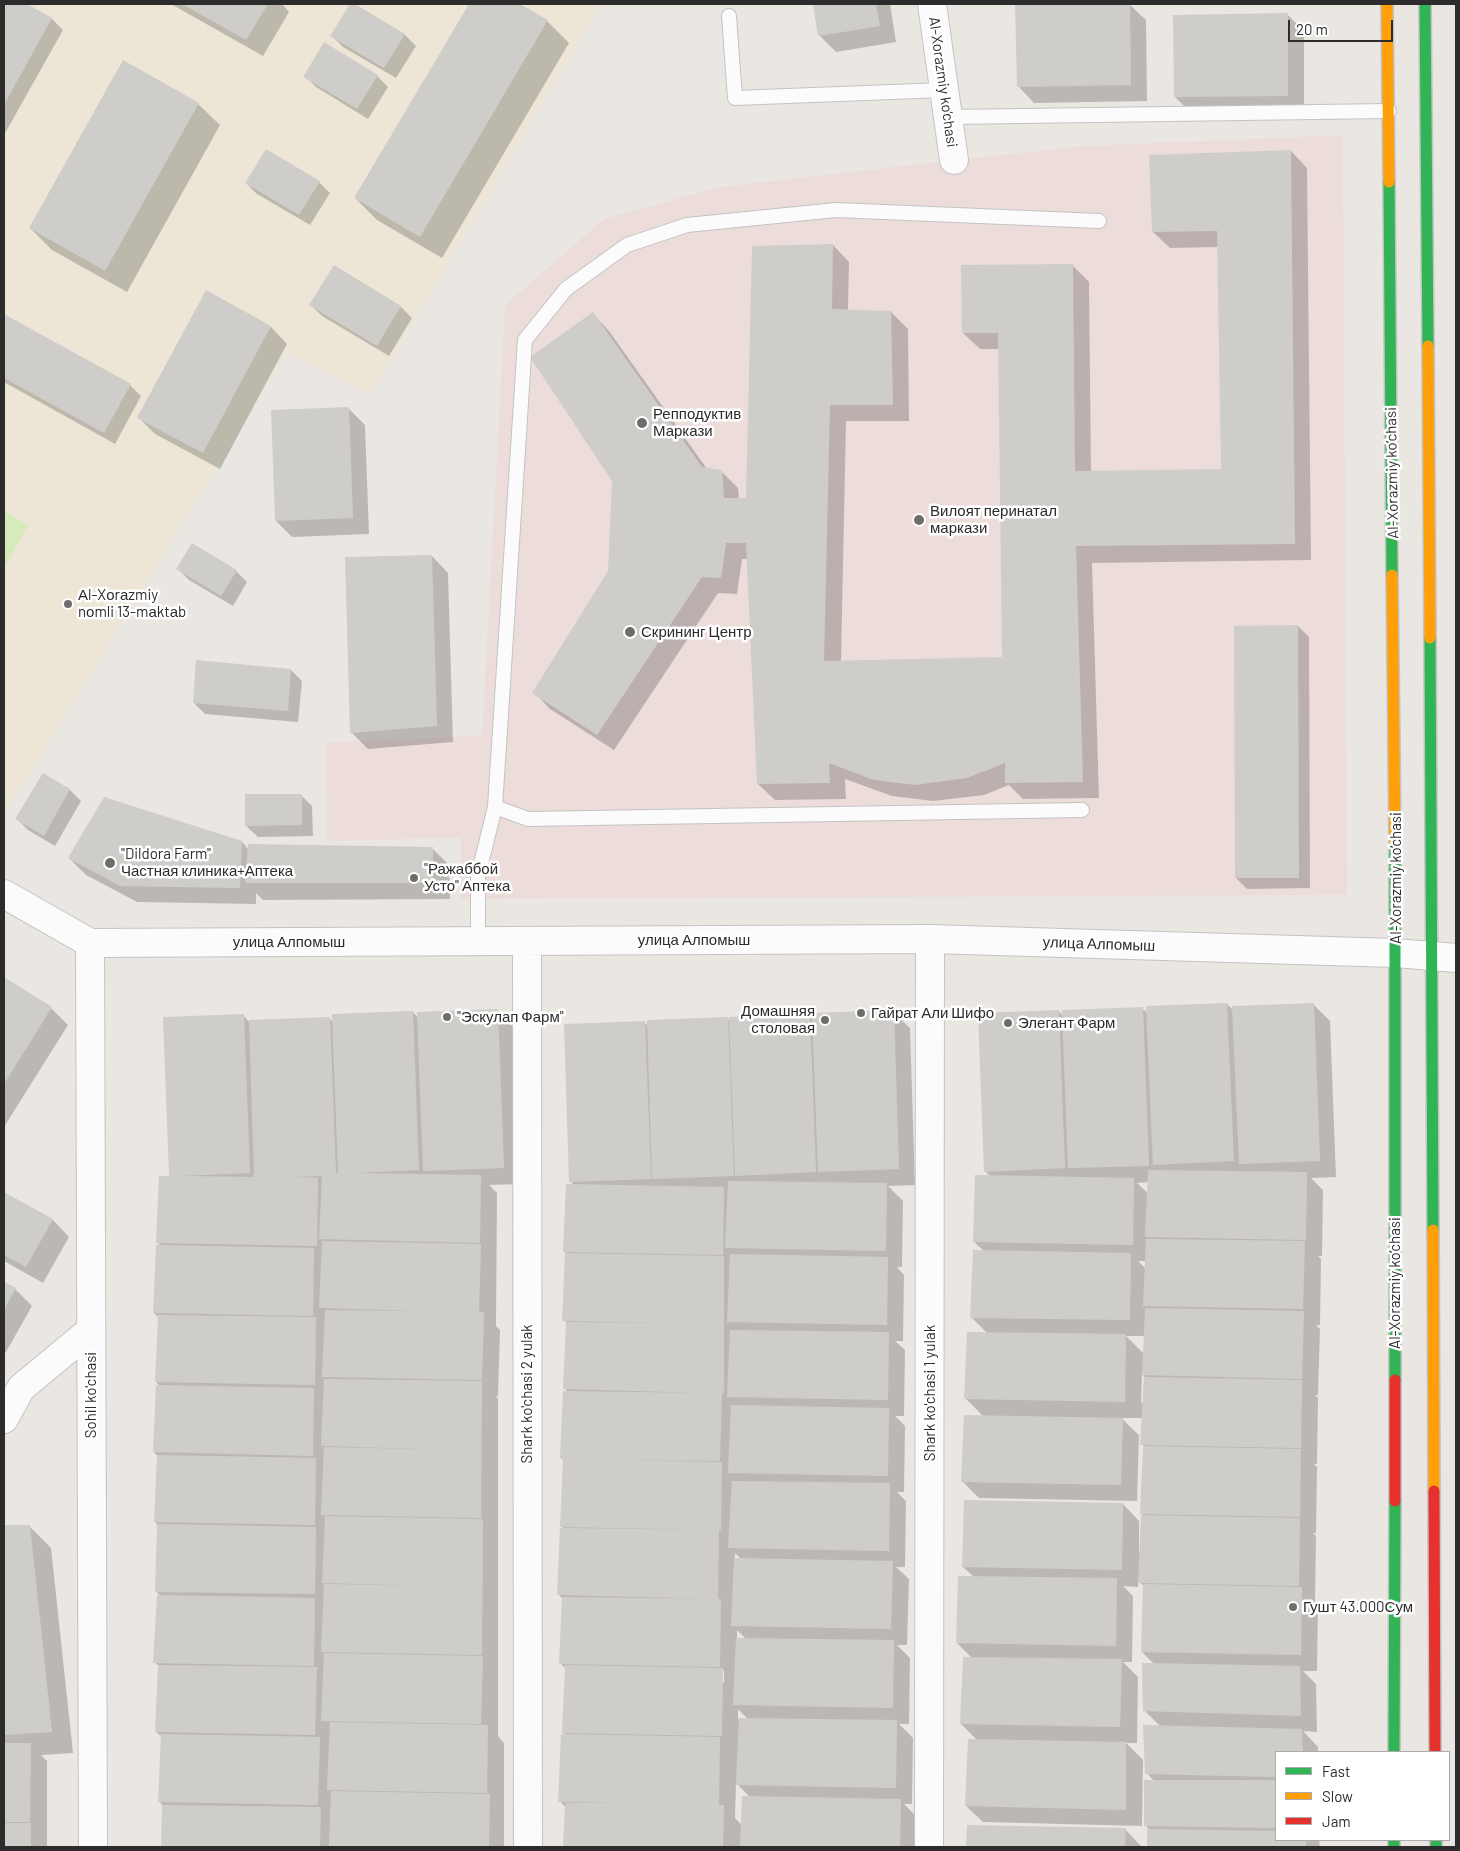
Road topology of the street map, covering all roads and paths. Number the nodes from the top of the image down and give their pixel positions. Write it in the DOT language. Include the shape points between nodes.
graph roads {
  1 [pos="932,4"];
  2 [pos="1387,4"];
  3 [pos="1425,4"];
  4 [pos="729,16"];
  5 [pos="944,90"];
  6 [pos="1388,111"];
  7 [pos="948,117"];
  8 [pos="954,160"];
  9 [pos="1099,221"];
  10 [pos="495,806"];
  11 [pos="1082,810"];
  12 [pos="4,894"];
  13 [pos="930,939"];
  14 [pos="478,941"];
  15 [pos="527,941"];
  16 [pos="90,942"];
  17 [pos="1396,953"];
  18 [pos="1444,958"];
  19 [pos="91,1330"];
  20 [pos="4,1419"];
  21 [pos="1394,1751"];
  22 [pos="1436,1751"];
  23 [pos="93,1847"];
  24 [pos="528,1847"];
  25 [pos="929,1847"];
  1 -- 5 [label="street, Al-Xorazmiy ko’chasi"];
  2 -- 6 [label="main road, Al-Xorazmiy ko’chasi"];
  3 -- 18 [label="main road"];
  4 -- 5 [label="lane" via="735,98"];
  5 -- 7 [label="street, Al-Xorazmiy ko’chasi"];
  6 -- 7 [label="lane"];
  6 -- 17 [label="main road, Al-Xorazmiy ko’chasi"];
  7 -- 8 [label="street, Al-Xorazmiy ko’chasi"];
  9 -- 10 [label="lane" via="836,210 687,225 628,245 566,289 525,340"];
  10 -- 11 [label="lane" via="528,819"];
  10 -- 14 [label="lane" via="478,876"];
  12 -- 16 [label="street, улица Алпомыш"];
  13 -- 15 [label="street, улица Алпомыш"];
  13 -- 17 [label="street, улица Алпомыш"];
  13 -- 25 [label="street, Shark ko'chasi 1 yulak"];
  14 -- 15 [label="street, улица Алпомыш"];
  14 -- 16 [label="street, улица Алпомыш"];
  15 -- 24 [label="street, Shark ko'chasi 2 yulak"];
  16 -- 19 [label="street, Sohil ko'chasi"];
  17 -- 18 [label="street, улица Алпомыш"];
  17 -- 21 [label="main road, Al-Xorazmiy ko’chasi"];
  18 -- 22 [label="main road"];
  19 -- 20 [label="street" via="22,1388"];
  19 -- 23 [label="street, Sohil ko'chasi"];
}
